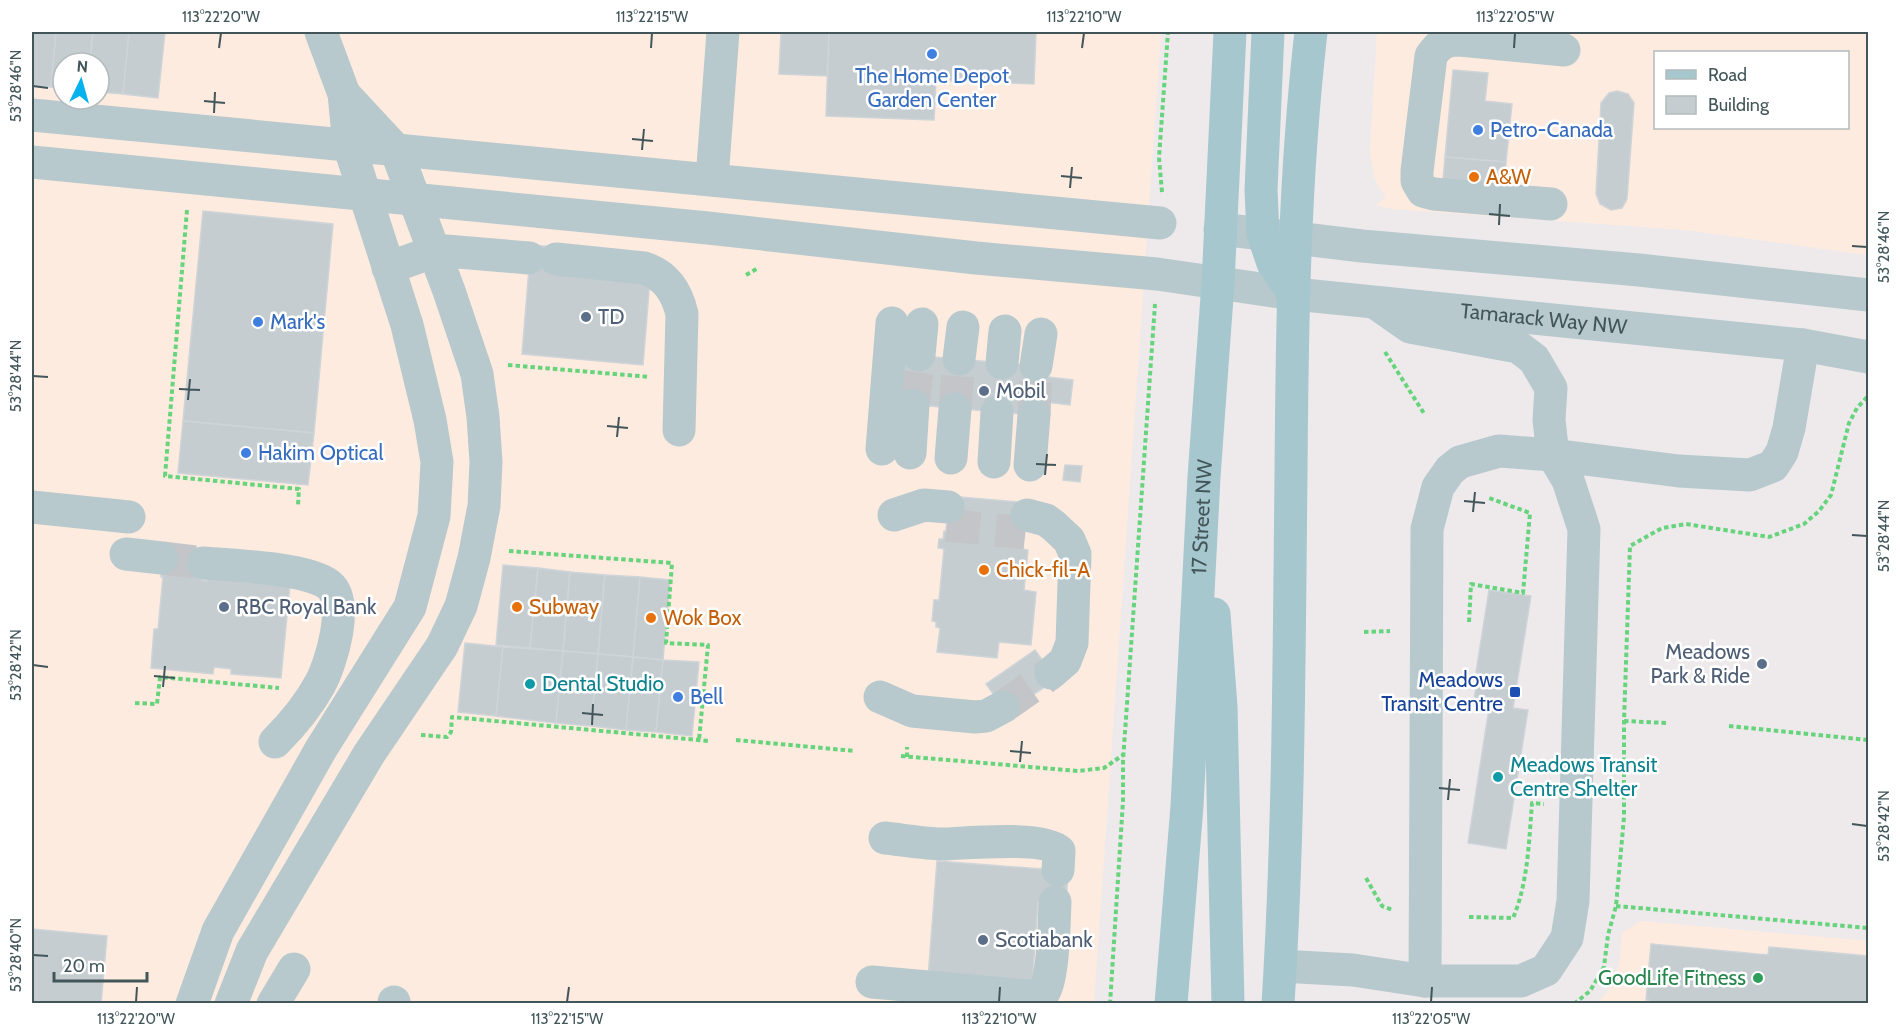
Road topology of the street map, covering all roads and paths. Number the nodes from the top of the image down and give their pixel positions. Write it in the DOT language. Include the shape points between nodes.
graph roads {
  1 [pos="321,32"];
  2 [pos="723,32"];
  3 [pos="1168,32"];
  4 [pos="1230,32"];
  5 [pos="1268,32"];
  6 [pos="1311,32"];
  7 [pos="1564,50"];
  8 [pos="344,94"];
  9 [pos="32,115"];
  10 [pos="349,145"];
  11 [pos="396,150"];
  12 [pos="32,162"];
  13 [pos="712,179"];
  14 [pos="1163,186"];
  15 [pos="366,194"];
  16 [pos="416,199"];
  17 [pos="1551,204"];
  18 [pos="187,209"];
  19 [pos="1160,223"];
  20 [pos="1220,229"];
  21 [pos="1279,236"];
  22 [pos="433,252"];
  23 [pos="388,268"];
  24 [pos="1218,283"];
  25 [pos="1294,294"];
  26 [pos="1869,295"];
  27 [pos="1373,301"];
  28 [pos="1154,311"];
  29 [pos="911,334"];
  30 [pos="1803,345"];
  31 [pos="1385,352"];
  32 [pos="1869,357"];
  33 [pos="508,365"];
  34 [pos="654,377"];
  35 [pos="1869,396"];
  36 [pos="913,405"];
  37 [pos="955,409"];
  38 [pos="997,412"];
  39 [pos="1425,415"];
  40 [pos="1034,416"];
  41 [pos="679,430"];
  42 [pos="1553,455"];
  43 [pos="951,458"];
  44 [pos="994,462"];
  45 [pos="1030,465"];
  46 [pos="1204,477"];
  47 [pos="1489,498"];
  48 [pos="298,505"];
  49 [pos="32,507"];
  50 [pos="894,515"];
  51 [pos="947,516"];
  52 [pos="129,517"];
  53 [pos="1026,524"];
  54 [pos="508,551"];
  55 [pos="126,554"];
  56 [pos="162,558"];
  57 [pos="203,563"];
  58 [pos="1469,622"];
  59 [pos="1390,630"];
  60 [pos="1364,632"];
  61 [pos="1046,666"];
  62 [pos="279,696"];
  63 [pos="880,697"];
  64 [pos="997,699"];
  65 [pos="135,703"];
  66 [pos="452,717"];
  67 [pos="1624,721"];
  68 [pos="1667,723"];
  69 [pos="1729,726"];
  70 [pos="699,740"];
  71 [pos="736,740"];
  72 [pos="1869,740"];
  73 [pos="709,741"];
  74 [pos="275,742"];
  75 [pos="907,747"];
  76 [pos="855,751"];
  77 [pos="1124,755"];
  78 [pos="901,756"];
  79 [pos="907,757"];
  80 [pos="1553,804"];
  81 [pos="885,838"];
  82 [pos="1058,870"];
  83 [pos="1366,878"];
  84 [pos="1055,902"];
  85 [pos="1616,906"];
  86 [pos="1400,912"];
  87 [pos="1469,917"];
  88 [pos="1869,928"];
  89 [pos="1281,966"];
  90 [pos="294,969"];
  91 [pos="1425,981"];
  92 [pos="872,982"];
  93 [pos="192,1004"];
  94 [pos="231,1004"];
  95 [pos="273,1004"];
  96 [pos="1110,1004"];
  97 [pos="1171,1004"];
  98 [pos="1228,1004"];
  99 [pos="1278,1004"];
  100 [pos="1574,1004"];
  1 -- 8 [label="street"];
  2 -- 13 [label="street"];
  3 -- 14 [label="path" via="1159,158"];
  4 -- 20 [label="main road, 17 Street NW"];
  5 -- 21 [label="main road" via="1261,190"];
  6 -- 21 [label="main road" via="1299,142"];
  7 -- 17 [label="street" via="1460,40 1440,44 1431,56 1417,171 1417,181 1423,190 1434,194"];
  8 -- 10 [label="street"];
  8 -- 11 [label="street"];
  9 -- 10 [label="street"];
  10 -- 11 [label="street"];
  10 -- 15 [label="street"];
  11 -- 13 [label="street"];
  11 -- 16 [label="street"];
  12 -- 15 [label="street, Tamarack Way NW"];
  13 -- 19 [label="street"];
  15 -- 16 [label="street, Tamarack Way NW"];
  15 -- 23 [label="street"];
  16 -- 22 [label="street"];
  16 -- 24 [label="street, Tamarack Way NW"];
  18 -- 48 [label="path" via="165,476 299,489"];
  20 -- 21 [label="street"];
  20 -- 24 [label="main road, 17 Street NW"];
  21 -- 25 [label="main road" via="1273,263"];
  21 -- 26 [label="street"];
  22 -- 23 [label="street"];
  22 -- 41 [label="street" via="543,258 654,271 672,288 682,314"];
  22 -- 94 [label="street" via="477,374 483,417 484,506 474,558 461,606 442,646 369,754 252,951"];
  23 -- 93 [label="street" via="407,325 437,462 434,516 422,564 410,607 310,768 218,931"];
  24 -- 25 [label="street, Tamarack Way NW"];
  24 -- 46 [label="main road, 17 Street NW"];
  25 -- 27 [label="street, Tamarack Way NW"];
  25 -- 89 [label="main road"];
  27 -- 30 [label="street, Tamarack Way NW"];
  27 -- 42 [label="street" via="1410,327 1518,347 1534,359 1551,388"];
  28 -- 77 [label="path"];
  29 -- 36 [label="street" via="896,451"];
  30 -- 32 [label="street, Tamarack Way NW"];
  30 -- 42 [label="street" via="1789,428 1773,466 1750,475 1679,471"];
  31 -- 39 [label="path"];
  33 -- 34 [label="path"];
  35 -- 67 [label="path" via="1849,423 1831,495 1804,524 1769,537 1686,524 1662,528 1630,546"];
  37 -- 43 [label="street"];
  38 -- 44 [label="street"];
  40 -- 45 [label="street"];
  42 -- 91 [label="street" via="1499,451 1460,462 1438,487 1431,507 1425,626"];
  42 -- 91 [label="street" via="1568,480 1584,529 1575,869 1567,938 1546,970 1521,981"];
  46 -- 97 [label="main road, 17 Street NW" via="1187,806"];
  46 -- 98 [label="main road" via="1221,706"];
  47 -- 58 [label="path" via="1530,513 1523,593 1471,584"];
  49 -- 52 [label="street"];
  50 -- 51 [label="street" via="924,505"];
  53 -- 61 [label="street" via="1046,520 1069,540 1075,554 1072,643 1065,662"];
  54 -- 70 [label="path" via="672,564 666,643 708,645"];
  55 -- 56 [label="street"];
  57 -- 74 [label="street" via="270,568 312,577 328,584 337,594 340,609 334,643 321,683 297,719"];
  59 -- 60 [label="path"];
  62 -- 65 [label="path" via="279,688 160,676 157,704"];
  63 -- 64 [label="street" via="909,693"];
  66 -- 70 [label="path"];
  67 -- 68 [label="path"];
  67 -- 85 [label="path" via="1624,817"];
  69 -- 72 [label="path"];
  70 -- 73 [label="path"];
  71 -- 76 [label="path"];
  75 -- 79 [label="path"];
  77 -- 79 [label="path" via="1104,768 1078,771"];
  77 -- 96 [label="path"];
  78 -- 79 [label="path"];
  80 -- 87 [label="path" via="1532,803 1527,858 1513,918"];
  81 -- 82 [label="street" via="944,844 1044,844 1059,850"];
  83 -- 86 [label="path" via="1382,906"];
  84 -- 92 [label="street" via="1049,981 1040,997"];
  85 -- 88 [label="path"];
  85 -- 100 [label="path" via="1604,967 1590,991"];
  89 -- 91 [label="street" via="1353,970"];
  89 -- 99 [label="main road"];
  90 -- 95 [label="street"];
}
